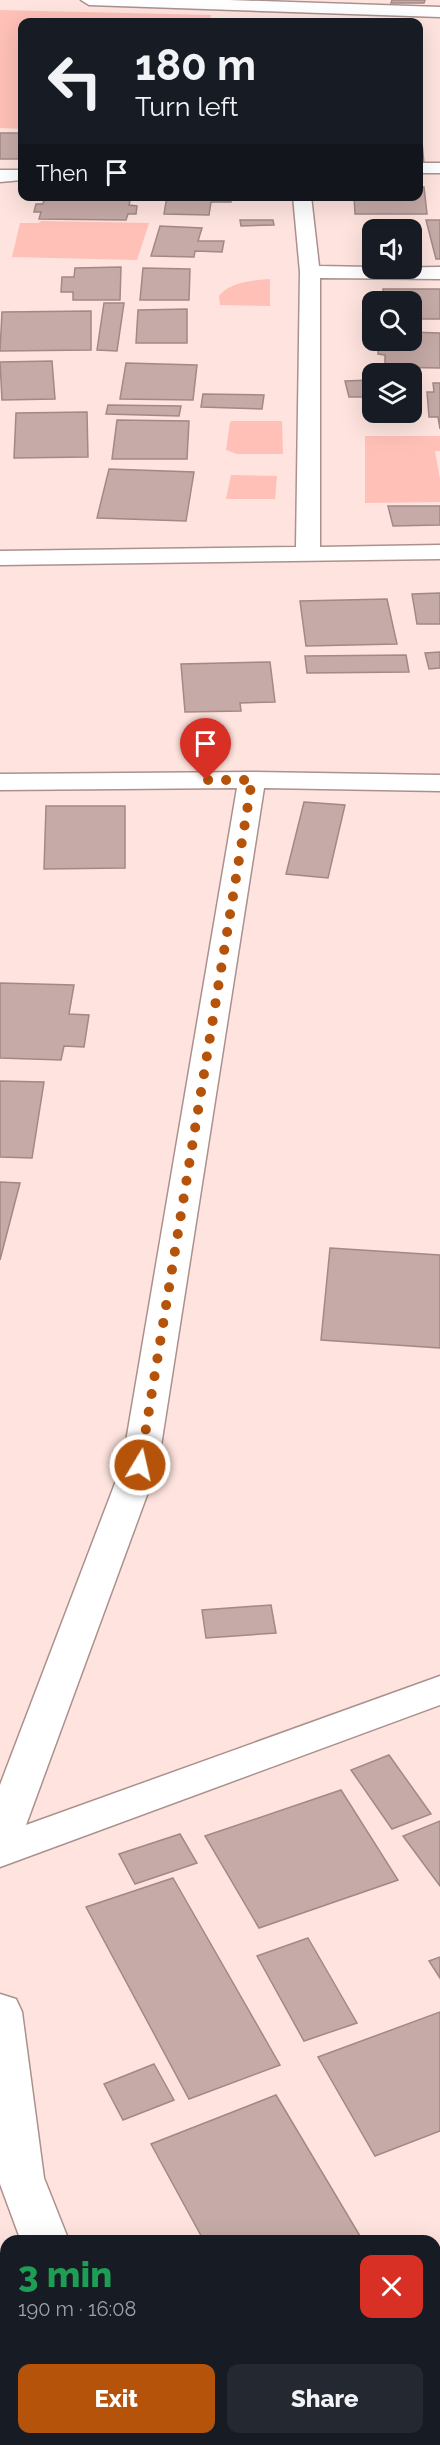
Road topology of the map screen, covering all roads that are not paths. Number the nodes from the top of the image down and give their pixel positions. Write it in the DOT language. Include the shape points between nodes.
graph roads {
  1 [pos="89,0"];
  2 [pos="224,2"];
  3 [pos="440,12"];
  4 [pos="423,168"];
  5 [pos="440,168"];
  6 [pos="18,175"];
  7 [pos="0,176"];
  8 [pos="303,201"];
  9 [pos="310,272"];
  10 [pos="440,273"];
  11 [pos="440,552"];
  12 [pos="308,554"];
  13 [pos="0,558"];
  14 [pos="252,780"];
  15 [pos="0,782"];
  16 [pos="440,783"];
  17 [pos="440,1690"];
  18 [pos="0,1840"];
  19 [pos="0,1851"];
  20 [pos="0,2012"];
  21 [pos="43,2235"];
  1 -- 2 [label="street"];
  2 -- 3 [label="street"];
  4 -- 5 [label="street"];
  6 -- 7 [label="street"];
  8 -- 9 [label="street"];
  9 -- 10 [label="street"];
  9 -- 12 [label="street"];
  11 -- 12 [label="street"];
  12 -- 13 [label="street"];
  14 -- 15 [label="street"];
  14 -- 16 [label="street"];
  14 -- 18 [label="street" via="140,1465"];
  17 -- 19 [label="street"];
  20 -- 21 [label="street" via="21,2178"];
}
